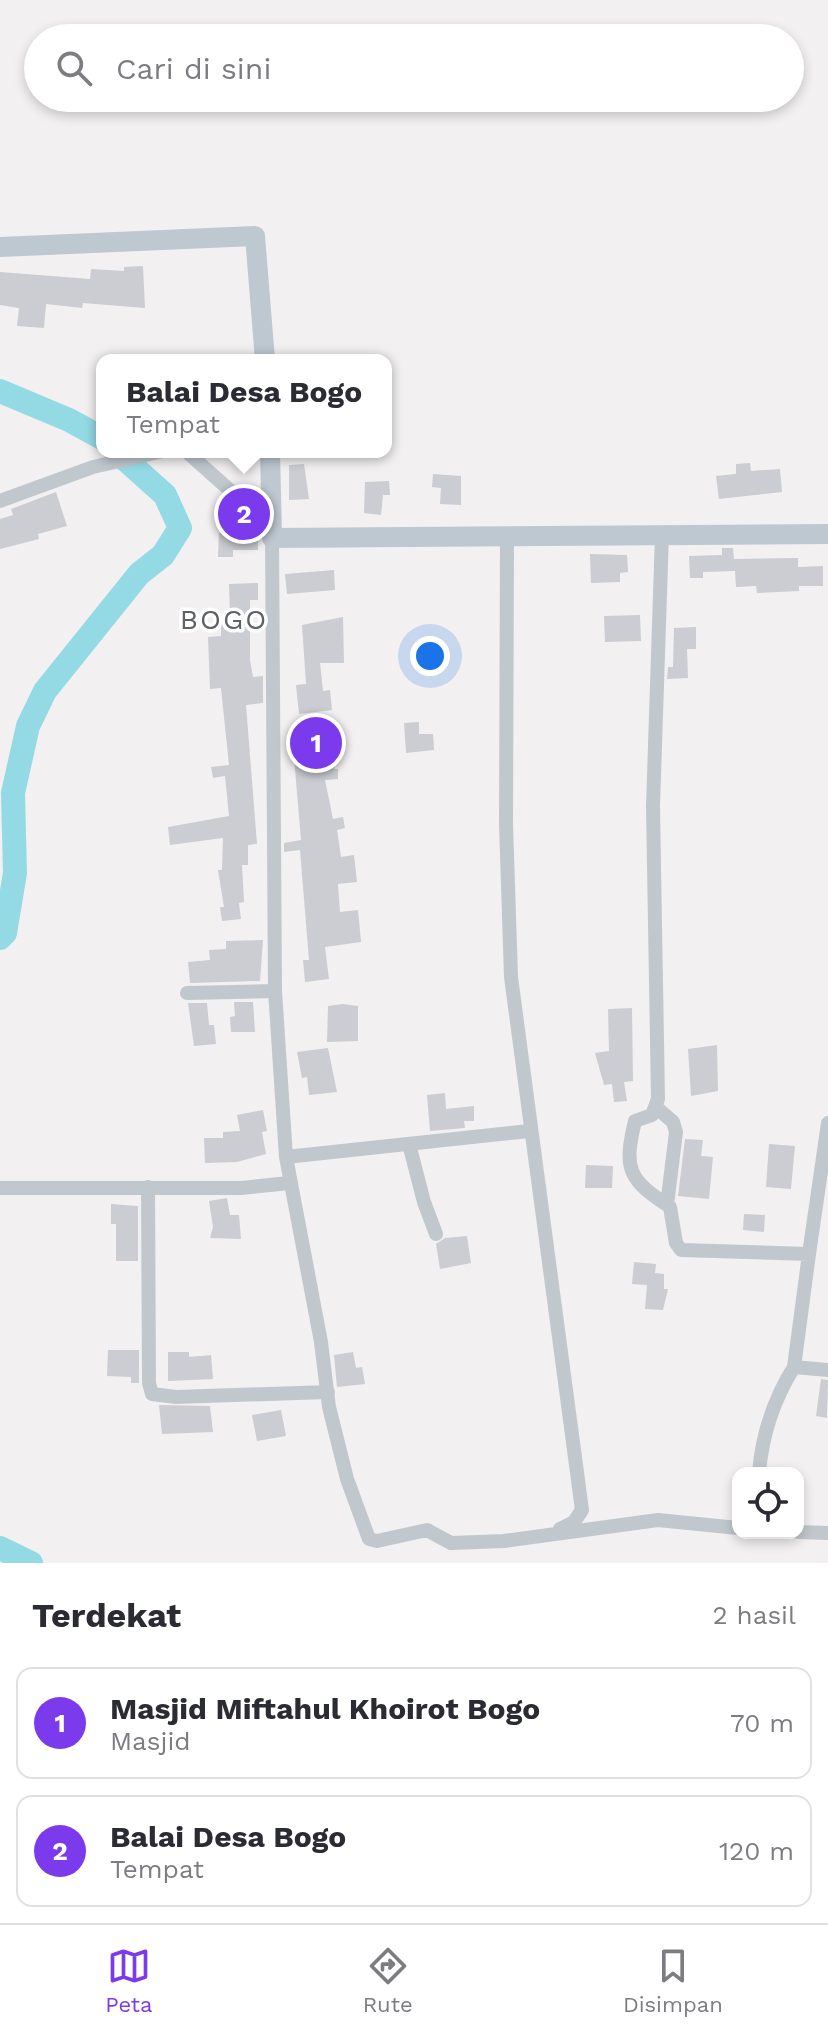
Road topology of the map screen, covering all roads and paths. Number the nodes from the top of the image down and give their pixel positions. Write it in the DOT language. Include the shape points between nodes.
graph roads {
  1 [pos="0,247"];
  2 [pos="265,354"];
  3 [pos="133,458"];
  4 [pos="194,458"];
  5 [pos="270,458"];
  6 [pos="0,501"];
  7 [pos="272,502"];
  8 [pos="662,534"];
  9 [pos="828,534"];
  10 [pos="507,535"];
  11 [pos="272,538"];
  12 [pos="275,991"];
  13 [pos="187,993"];
  14 [pos="657,1108"];
  15 [pos="828,1123"];
  16 [pos="529,1131"];
  17 [pos="409,1144"];
  18 [pos="286,1157"];
  19 [pos="289,1183"];
  20 [pos="148,1187"];
  21 [pos="0,1188"];
  22 [pos="667,1205"];
  23 [pos="436,1234"];
  24 [pos="809,1254"];
  25 [pos="794,1367"];
  26 [pos="828,1370"];
  27 [pos="328,1392"];
  28 [pos="760,1467"];
  29 [pos="732,1527"];
  30 [pos="804,1532"];
  31 [pos="828,1533"];
  32 [pos="549,1535"];
  1 -- 2 [label="street" via="255,236"];
  3 -- 6 [label="street" via="45,482"];
  4 -- 7 [label="street" via="233,493"];
  5 -- 7 [label="street"];
  7 -- 11 [label="street"];
  8 -- 9 [label="street"];
  8 -- 10 [label="street"];
  8 -- 14 [label="street" via="653,806"];
  10 -- 11 [label="street"];
  10 -- 16 [label="street" via="508,921"];
  11 -- 12 [label="street"];
  12 -- 13 [label="street"];
  12 -- 18 [label="street"];
  14 -- 22 [label="street" via="676,1132"];
  14 -- 22 [label="street" via="635,1121 629,1155 633,1178"];
  15 -- 24 [label="street"];
  16 -- 17 [label="street"];
  16 -- 32 [label="street" via="582,1510 574,1522"];
  17 -- 18 [label="street"];
  17 -- 23 [label="street"];
  18 -- 19 [label="street"];
  19 -- 20 [label="street"];
  19 -- 27 [label="street"];
  20 -- 21 [label="street"];
  20 -- 27 [label="street" via="152,1394"];
  22 -- 24 [label="street" via="681,1250"];
  24 -- 25 [label="street"];
  25 -- 26 [label="street"];
  25 -- 28 [label="street" via="780,1388"];
  27 -- 32 [label="street" via="347,1479 369,1539 427,1530 451,1543"];
  29 -- 32 [label="street" via="658,1520"];
  30 -- 31 [label="street"];
}
